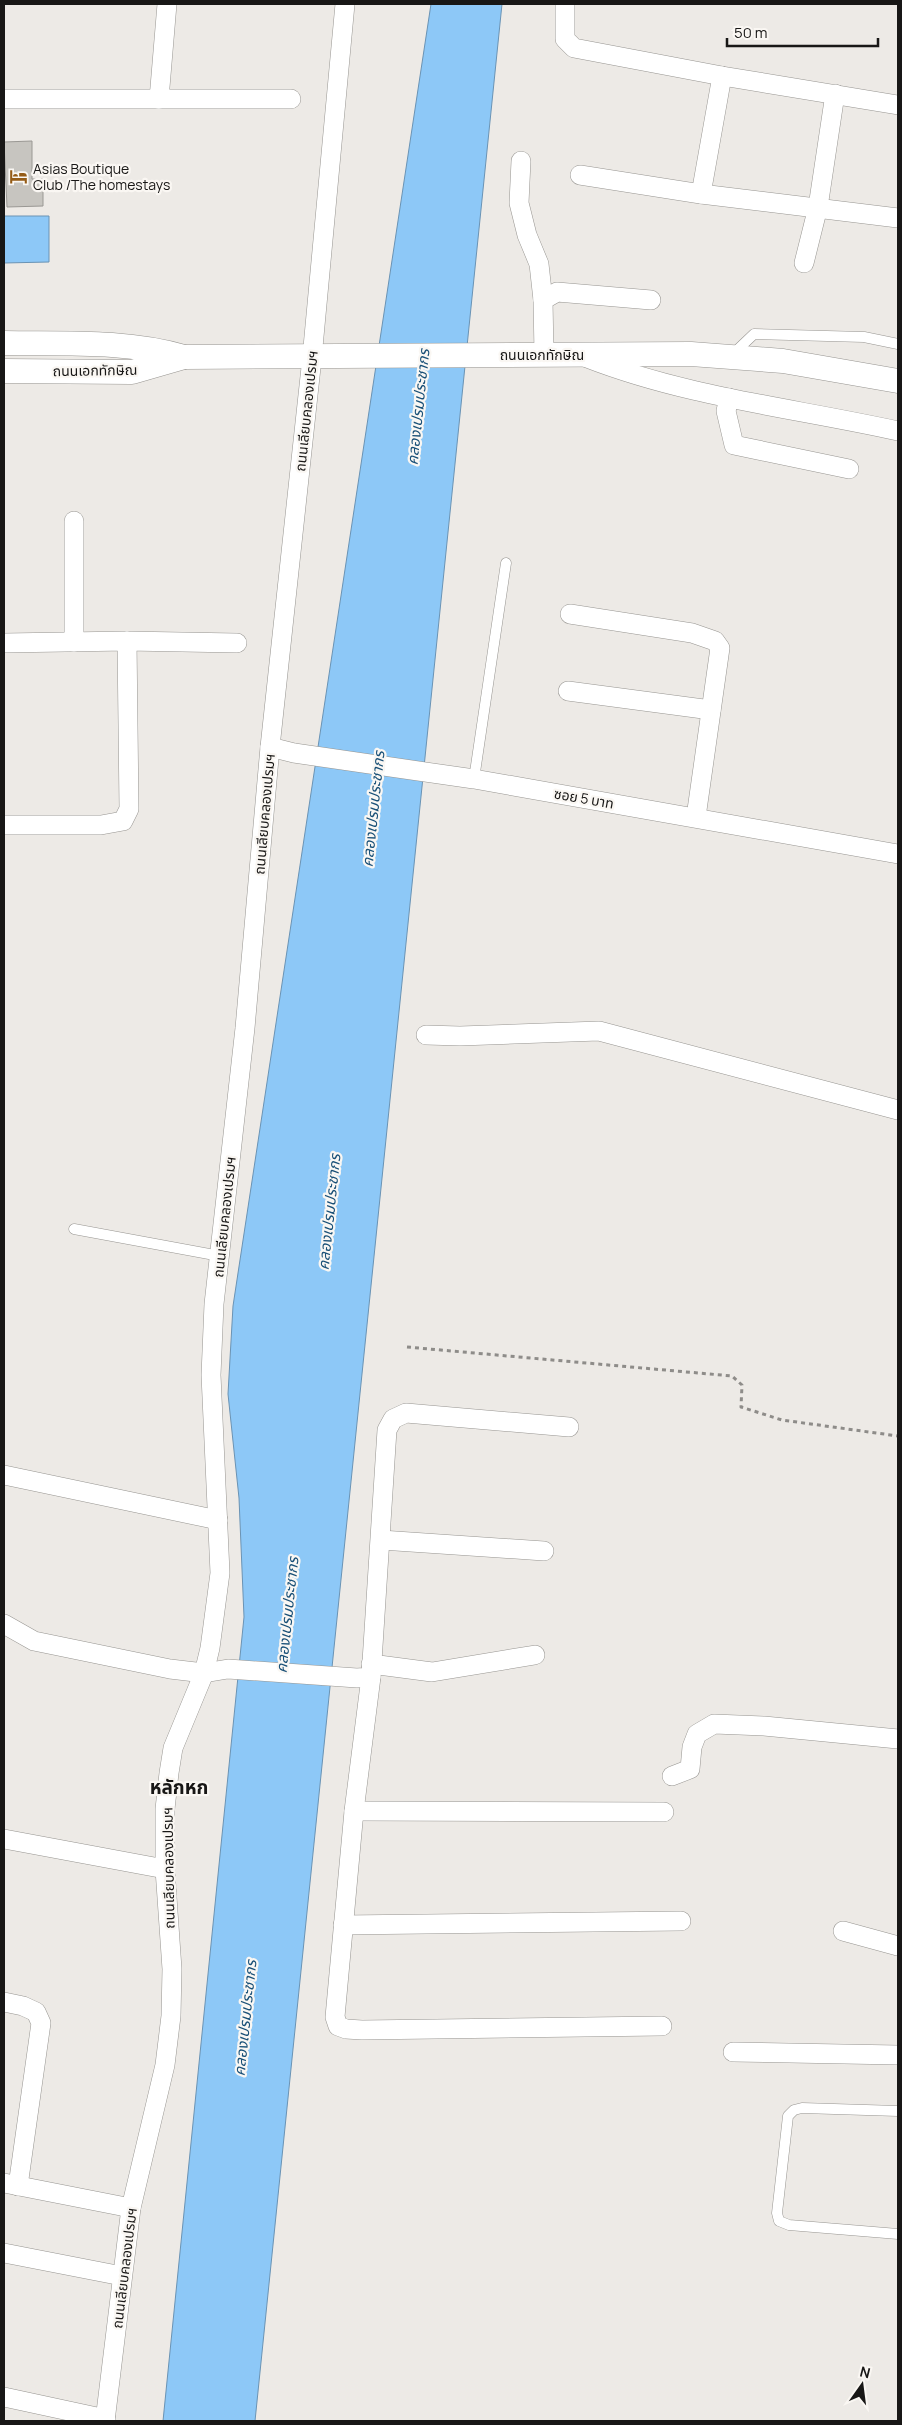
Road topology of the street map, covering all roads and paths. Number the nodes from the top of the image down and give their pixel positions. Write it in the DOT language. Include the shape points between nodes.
graph roads {
  1 [pos="167,4"];
  2 [pos="345,4"];
  3 [pos="565,4"];
  4 [pos="722,76"];
  5 [pos="835,94"];
  6 [pos="4,99"];
  7 [pos="159,99"];
  8 [pos="291,99"];
  9 [pos="898,105"];
  10 [pos="521,161"];
  11 [pos="580,175"];
  12 [pos="700,194"];
  13 [pos="818,207"];
  14 [pos="898,218"];
  15 [pos="804,263"];
  16 [pos="543,300"];
  17 [pos="651,300"];
  18 [pos="4,343"];
  19 [pos="898,344"];
  20 [pos="544,354"];
  21 [pos="577,354"];
  22 [pos="730,356"];
  23 [pos="184,357"];
  24 [pos="312,358"];
  25 [pos="4,371"];
  26 [pos="898,381"];
  27 [pos="729,398"];
  28 [pos="898,431"];
  29 [pos="849,469"];
  30 [pos="74,521"];
  31 [pos="506,563"];
  32 [pos="570,614"];
  33 [pos="127,641"];
  34 [pos="74,642"];
  35 [pos="4,643"];
  36 [pos="237,643"];
  37 [pos="568,691"];
  38 [pos="711,710"];
  39 [pos="270,747"];
  40 [pos="474,778"];
  41 [pos="696,817"];
  42 [pos="4,825"];
  43 [pos="898,854"];
  44 [pos="426,1034"];
  45 [pos="898,1110"];
  46 [pos="74,1229"];
  47 [pos="220,1256"];
  48 [pos="407,1347"];
  49 [pos="569,1427"];
  50 [pos="898,1436"];
  51 [pos="4,1475"];
  52 [pos="218,1520"];
  53 [pos="381,1540"];
  54 [pos="544,1551"];
  55 [pos="4,1624"];
  56 [pos="535,1655"];
  57 [pos="204,1672"];
  58 [pos="366,1673"];
  59 [pos="898,1739"];
  60 [pos="672,1776"];
  61 [pos="354,1810"];
  62 [pos="664,1812"];
  63 [pos="4,1839"];
  64 [pos="165,1869"];
  65 [pos="681,1921"];
  66 [pos="343,1925"];
  67 [pos="843,1931"];
  68 [pos="898,1946"];
  69 [pos="4,2002"];
  70 [pos="662,2026"];
  71 [pos="732,2052"];
  72 [pos="898,2055"];
  73 [pos="898,2111"];
  74 [pos="11,2185"];
  75 [pos="131,2208"];
  76 [pos="898,2234"];
  77 [pos="4,2252"];
  78 [pos="122,2276"];
  79 [pos="4,2397"];
  80 [pos="106,2420"];
  1 -- 7 [label="street"];
  2 -- 24 [label="street, ถนนเลียบคลองเปรมฯ"];
  3 -- 4 [label="street" via="565,39 574,48"];
  4 -- 5 [label="street"];
  4 -- 12 [label="street"];
  5 -- 9 [label="street"];
  5 -- 13 [label="street"];
  6 -- 7 [label="street"];
  7 -- 8 [label="street"];
  10 -- 16 [label="street" via="519,203 539,264"];
  11 -- 12 [label="street"];
  12 -- 13 [label="street"];
  13 -- 14 [label="street"];
  13 -- 15 [label="street"];
  16 -- 17 [label="street" via="557,292"];
  16 -- 20 [label="street"];
  18 -- 23 [label="street, ถนนเอกทักษิณ" via="128,345 154,348"];
  19 -- 22 [label="lane" via="864,337 754,334"];
  20 -- 21 [label="street, ถนนเอกทักษิณ"];
  20 -- 24 [label="street, ถนนเอกทักษิณ"];
  21 -- 22 [label="street, ถนนเอกทักษิณ"];
  21 -- 27 [label="street" via="640,377"];
  22 -- 26 [label="street, ถนนเอกทักษิณ" via="783,361"];
  23 -- 24 [label="street, ถนนเอกทักษิณ"];
  23 -- 25 [label="street, ถนนเอกทักษิณ" via="132,372"];
  24 -- 39 [label="street, ถนนเลียบคลองเปรมฯ"];
  27 -- 28 [label="street"];
  27 -- 29 [label="street" via="726,411 734,445"];
  30 -- 34 [label="street"];
  31 -- 40 [label="lane"];
  32 -- 38 [label="street" via="692,633 715,641 720,648"];
  33 -- 34 [label="street"];
  33 -- 36 [label="street"];
  33 -- 42 [label="street" via="129,809 122,821 101,826"];
  34 -- 35 [label="street"];
  37 -- 38 [label="street"];
  38 -- 41 [label="street"];
  39 -- 40 [label="street, ซอย 5 บาท"];
  39 -- 47 [label="street, ถนนเลียบคลองเปรมฯ" via="245,1028"];
  40 -- 41 [label="street, ซอย 5 บาท"];
  41 -- 43 [label="street, ซอย 5 บาท"];
  44 -- 45 [label="street" via="460,1036 599,1030"];
  46 -- 47 [label="lane"];
  47 -- 52 [label="street, ถนนเลียบคลองเปรมฯ" via="211,1375"];
  48 -- 50 [label="path" via="732,1376 742,1385 741,1407 782,1420"];
  49 -- 53 [label="street" via="406,1412 393,1419 387,1430"];
  51 -- 52 [label="street"];
  52 -- 57 [label="street, ถนนเลียบคลองเปรมฯ" via="220,1573"];
  53 -- 54 [label="street"];
  53 -- 58 [label="street"];
  55 -- 57 [label="street" via="34,1641 170,1669"];
  56 -- 58 [label="street" via="432,1672"];
  57 -- 58 [label="street"];
  57 -- 64 [label="street, ถนนเลียบคลองเปรมฯ" via="173,1748 165,1809"];
  58 -- 61 [label="street"];
  59 -- 60 [label="street" via="714,1724 697,1734 690,1769"];
  61 -- 62 [label="street"];
  61 -- 66 [label="street"];
  63 -- 64 [label="street"];
  64 -- 75 [label="street, ถนนเลียบคลองเปรมฯ" via="172,1969 171,2016 165,2065"];
  65 -- 66 [label="street"];
  66 -- 70 [label="street" via="335,2017 338,2026 346,2029"];
  67 -- 68 [label="street"];
  69 -- 74 [label="street" via="36,2012 41,2023"];
  71 -- 72 [label="street"];
  73 -- 76 [label="lane" via="794,2110 788,2116 777,2213 779,2221 789,2225"];
  74 -- 75 [label="street"];
  75 -- 78 [label="street, ถนนเลียบคลองเปรมฯ"];
  77 -- 78 [label="street"];
  78 -- 80 [label="street, ถนนเลียบคลองเปรมฯ"];
  79 -- 80 [label="street"];
}
